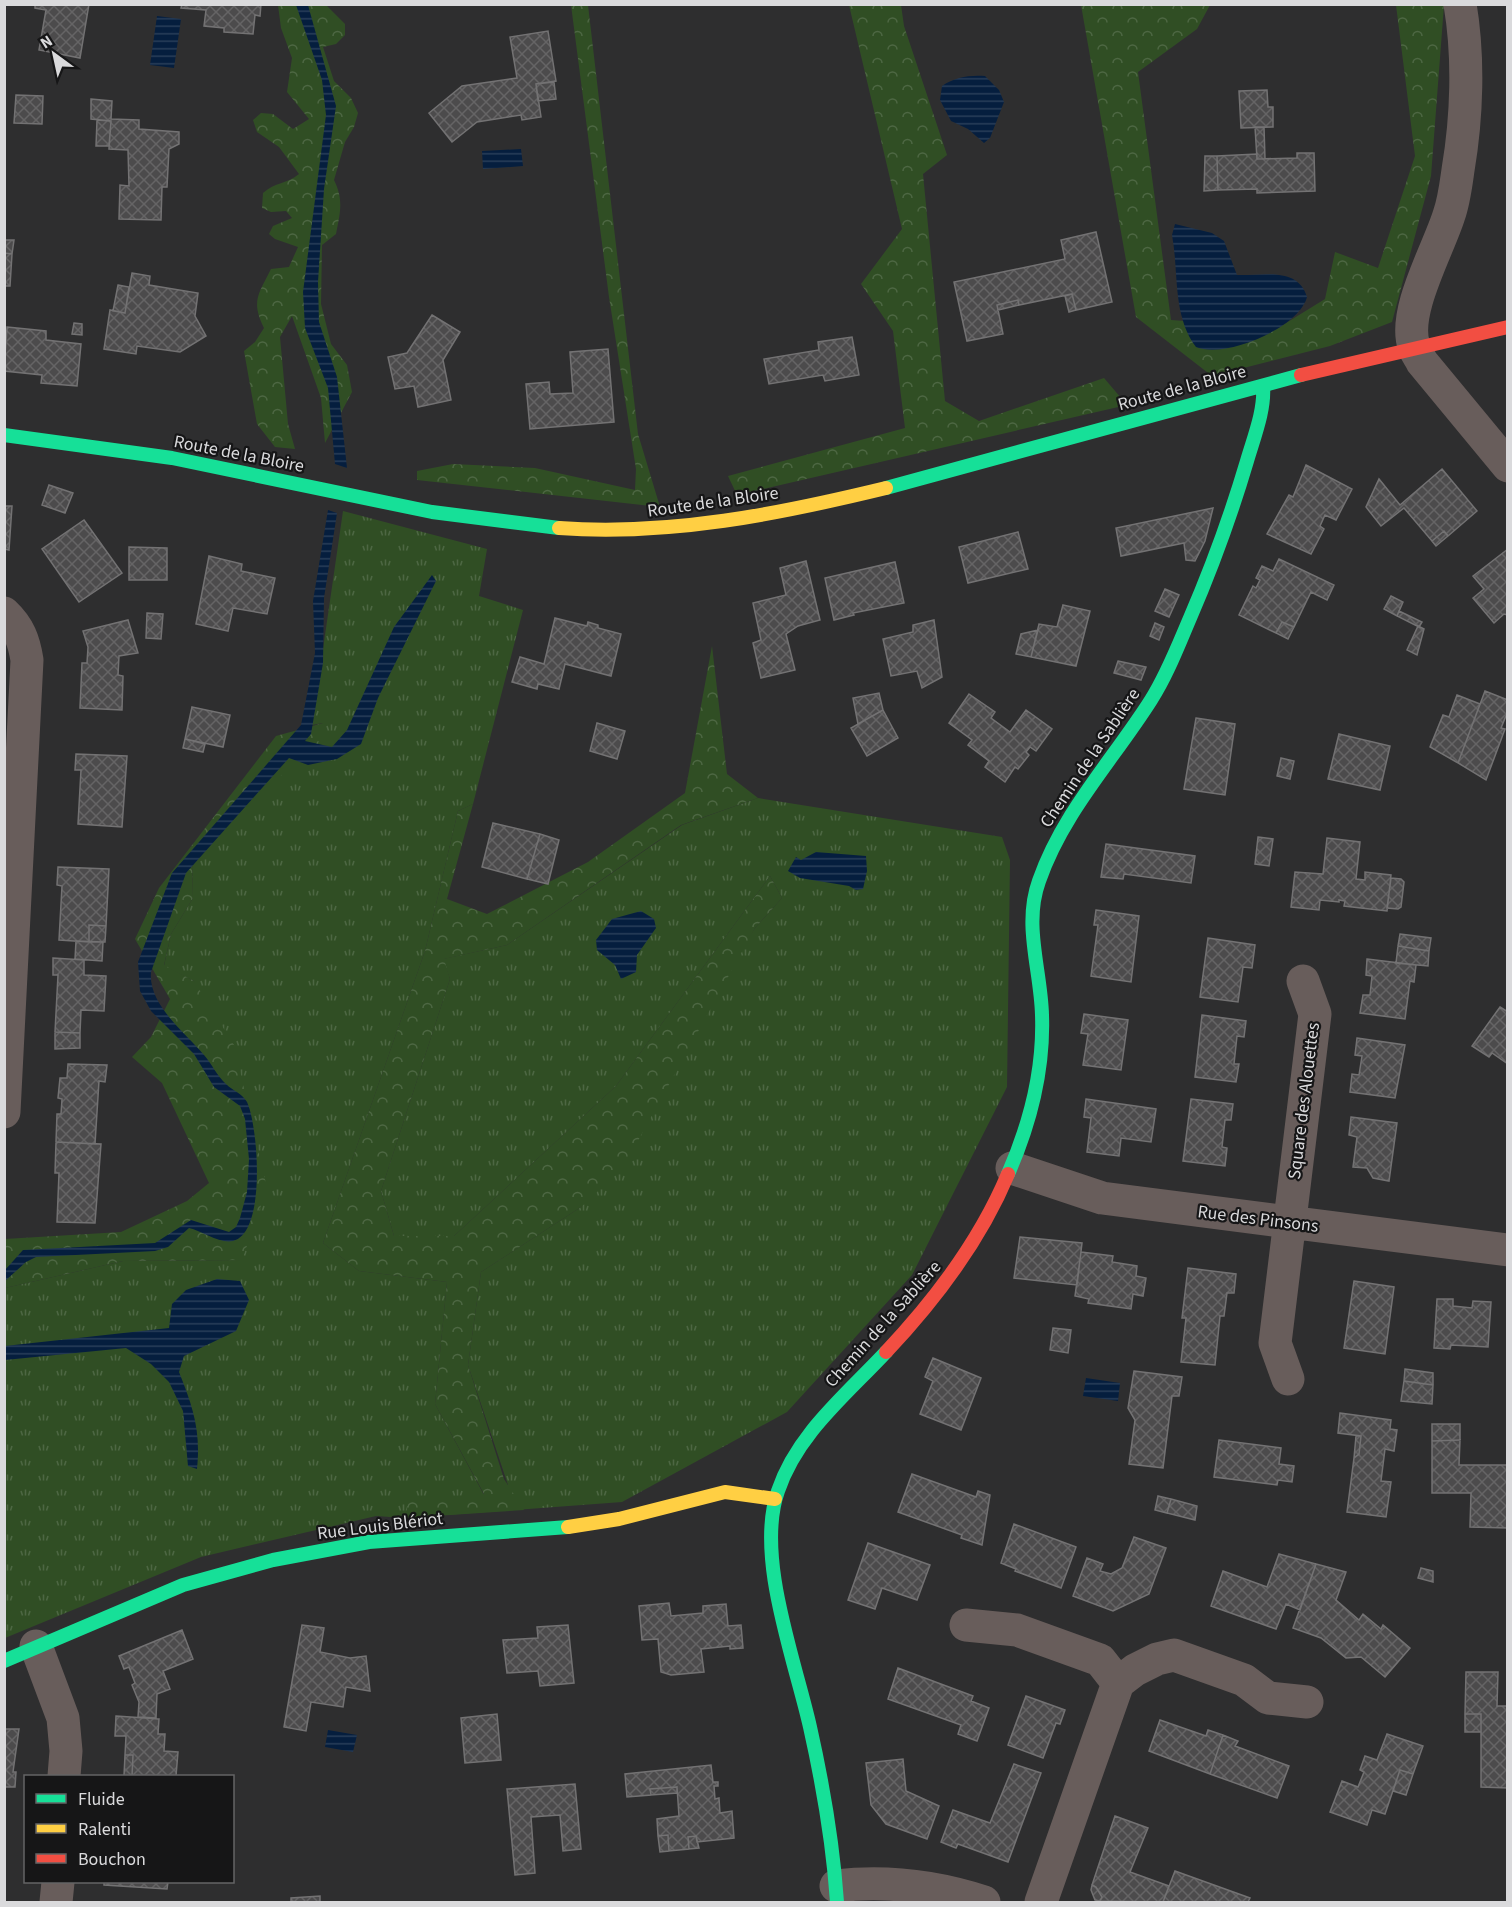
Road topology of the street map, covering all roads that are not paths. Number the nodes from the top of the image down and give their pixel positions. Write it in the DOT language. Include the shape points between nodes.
graph roads {
  1 [pos="1460,4"];
  2 [pos="1508,327"];
  3 [pos="1413,346"];
  4 [pos="1263,386"];
  5 [pos="4,435"];
  6 [pos="1508,466"];
  7 [pos="4,613"];
  8 [pos="1303,981"];
  9 [pos="4,1112"];
  10 [pos="1012,1168"];
  11 [pos="1289,1223"];
  12 [pos="1508,1250"];
  13 [pos="1288,1379"];
  14 [pos="775,1499"];
  15 [pos="966,1625"];
  16 [pos="36,1646"];
  17 [pos="4,1660"];
  18 [pos="1118,1683"];
  19 [pos="1307,1702"];
  20 [pos="64,1775"];
  21 [pos="58,1883"];
  22 [pos="837,1894"];
  23 [pos="56,1902"];
  24 [pos="984,1902"];
  25 [pos="1041,1902"];
  1 -- 3 [label="street" via="1465,94 1459,168 1450,213 1418,296"];
  2 -- 3 [label="street, Route de la Bloire"];
  3 -- 4 [label="street, Route de la Bloire"];
  3 -- 6 [label="street"];
  4 -- 5 [label="street, Route de la Bloire" via="870,491 778,512 627,532 474,520 193,461"];
  4 -- 10 [label="street, Chemin de la Sablière" via="1236,503 1170,665 1152,699 1065,823 1037,887 1032,913 1042,1013 1040,1076"];
  7 -- 9 [label="street" via="14,622 24,642 27,660"];
  8 -- 11 [label="street, Square des Alouettes" via="1315,1014"];
  10 -- 11 [label="street, Rue des Pinsons" via="1102,1198"];
  10 -- 14 [label="street, Chemin de la Sablière" via="968,1254 894,1344 805,1440 788,1466"];
  11 -- 12 [label="street, Rue des Pinsons"];
  11 -- 13 [label="street, Square des Alouettes" via="1275,1343"];
  14 -- 16 [label="street, Rue Louis Blériot" via="725,1492 577,1526 369,1542 273,1560 183,1585"];
  14 -- 22 [label="street, Chemin de la Sablière" via="770,1548 811,1727"];
  15 -- 18 [label="street" via="1017,1630 1100,1660"];
  16 -- 17 [label="street, Rue Louis Blériot"];
  16 -- 20 [label="street" via="63,1718"];
  18 -- 19 [label="street" via="1135,1670 1174,1655 1244,1680 1268,1698"];
  18 -- 25 [label="street"];
  21 -- 23 [label="street"];
  22 -- 24 [label="street" via="873,1882 911,1884"];
}
